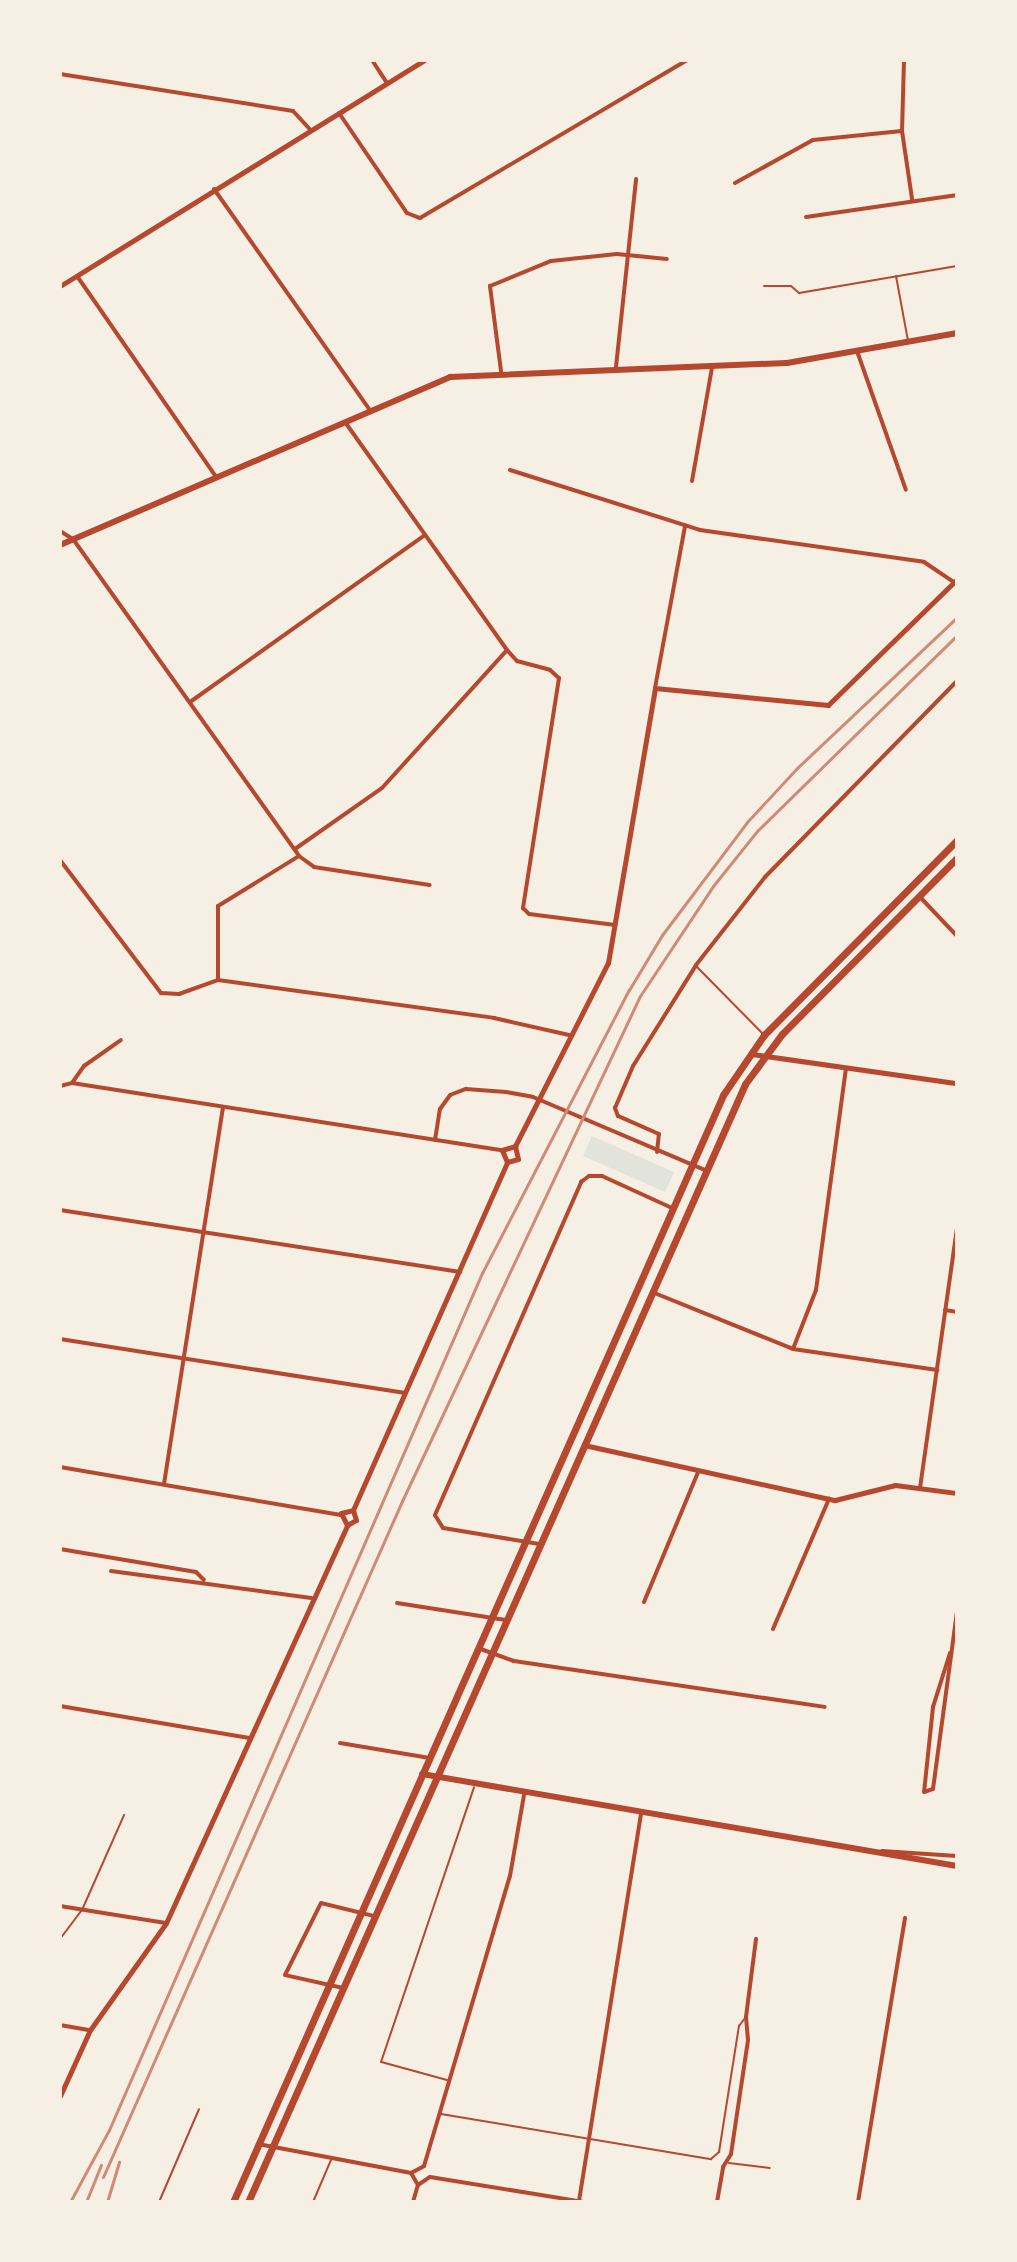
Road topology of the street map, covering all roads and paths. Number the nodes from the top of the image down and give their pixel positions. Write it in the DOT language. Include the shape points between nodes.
graph roads {
  1 [pos="372,60"];
  2 [pos="425,60"];
  3 [pos="687,60"];
  4 [pos="904,60"];
  5 [pos="60,74"];
  6 [pos="387,83"];
  7 [pos="339,113"];
  8 [pos="311,130"];
  9 [pos="902,131"];
  10 [pos="636,179"];
  11 [pos="735,183"];
  12 [pos="214,189"];
  13 [pos="957,195"];
  14 [pos="912,199"];
  15 [pos="806,217"];
  16 [pos="629,255"];
  17 [pos="667,259"];
  18 [pos="957,266"];
  19 [pos="77,276"];
  20 [pos="896,276"];
  21 [pos="60,286"];
  22 [pos="764,286"];
  23 [pos="957,333"];
  24 [pos="908,342"];
  25 [pos="857,351"];
  26 [pos="712,365"];
  27 [pos="616,367"];
  28 [pos="501,371"];
  29 [pos="369,409"];
  30 [pos="344,421"];
  31 [pos="510,470"];
  32 [pos="216,477"];
  33 [pos="692,481"];
  34 [pos="906,490"];
  35 [pos="685,526"];
  36 [pos="60,531"];
  37 [pos="425,535"];
  38 [pos="73,539"];
  39 [pos="60,545"];
  40 [pos="956,580"];
  41 [pos="507,650"];
  42 [pos="957,681"];
  43 [pos="655,688"];
  44 [pos="190,702"];
  45 [pos="957,840"];
  46 [pos="294,850"];
  47 [pos="299,856"];
  48 [pos="957,858"];
  49 [pos="60,860"];
  50 [pos="430,885"];
  51 [pos="919,896"];
  52 [pos="615,925"];
  53 [pos="957,936"];
  54 [pos="696,965"];
  55 [pos="218,980"];
  56 [pos="569,1035"];
  57 [pos="764,1035"];
  58 [pos="121,1040"];
  59 [pos="750,1053"];
  60 [pos="763,1055"];
  61 [pos="846,1068"];
  62 [pos="72,1083"];
  63 [pos="957,1083"];
  64 [pos="60,1086"];
  65 [pos="223,1108"];
  66 [pos="435,1140"];
  67 [pos="515,1146"];
  68 [pos="502,1150"];
  69 [pos="657,1152"];
  70 [pos="507,1162"];
  71 [pos="692,1165"];
  72 [pos="705,1170"];
  73 [pos="672,1208"];
  74 [pos="60,1210"];
  75 [pos="957,1229"];
  76 [pos="202,1232"];
  77 [pos="460,1272"];
  78 [pos="651,1292"];
  79 [pos="945,1310"];
  80 [pos="957,1312"];
  81 [pos="60,1339"];
  82 [pos="793,1349"];
  83 [pos="182,1359"];
  84 [pos="937,1370"];
  85 [pos="404,1393"];
  86 [pos="583,1445"];
  87 [pos="60,1467"];
  88 [pos="699,1470"];
  89 [pos="164,1484"];
  90 [pos="920,1488"];
  91 [pos="957,1493"];
  92 [pos="829,1499"];
  93 [pos="353,1510"];
  94 [pos="341,1515"];
  95 [pos="347,1525"];
  96 [pos="527,1542"];
  97 [pos="539,1544"];
  98 [pos="60,1549"];
  99 [pos="111,1571"];
  100 [pos="205,1581"];
  101 [pos="311,1598"];
  102 [pos="644,1602"];
  103 [pos="397,1603"];
  104 [pos="957,1611"];
  105 [pos="492,1618"];
  106 [pos="506,1620"];
  107 [pos="773,1629"];
  108 [pos="478,1648"];
  109 [pos="491,1653"];
  110 [pos="950,1653"];
  111 [pos="60,1706"];
  112 [pos="825,1707"];
  113 [pos="249,1738"];
  114 [pos="340,1743"];
  115 [pos="430,1758"];
  116 [pos="422,1774"];
  117 [pos="435,1779"];
  118 [pos="474,1787"];
  119 [pos="524,1795"];
  120 [pos="641,1814"];
  121 [pos="124,1815"];
  122 [pos="868,1852"];
  123 [pos="957,1856"];
  124 [pos="957,1866"];
  125 [pos="60,1906"];
  126 [pos="82,1910"];
  127 [pos="362,1911"];
  128 [pos="374,1916"];
  129 [pos="905,1918"];
  130 [pos="166,1923"];
  131 [pos="60,1939"];
  132 [pos="756,1939"];
  133 [pos="329,1985"];
  134 [pos="343,1988"];
  135 [pos="746,2017"];
  136 [pos="60,2025"];
  137 [pos="90,2030"];
  138 [pos="448,2080"];
  139 [pos="60,2096"];
  140 [pos="199,2109"];
  141 [pos="438,2113"];
  142 [pos="588,2138"];
  143 [pos="258,2144"];
  144 [pos="271,2150"];
  145 [pos="331,2160"];
  146 [pos="729,2163"];
  147 [pos="424,2166"];
  148 [pos="770,2168"];
  149 [pos="411,2173"];
  150 [pos="430,2177"];
  151 [pos="418,2185"];
  152 [pos="579,2201"];
  153 [pos="159,2202"];
  154 [pos="233,2202"];
  155 [pos="248,2202"];
  156 [pos="313,2202"];
  157 [pos="413,2202"];
  158 [pos="585,2202"];
  159 [pos="717,2202"];
  160 [pos="858,2202"];
  1 -- 6 [label="street"];
  2 -- 6 [label="street"];
  3 -- 7 [label="street" via="420,218 407,213"];
  4 -- 9 [label="street"];
  5 -- 8 [label="street" via="293,111"];
  6 -- 7 [label="street"];
  7 -- 8 [label="street"];
  8 -- 12 [label="street"];
  9 -- 11 [label="street" via="816,138"];
  9 -- 14 [label="street"];
  10 -- 16 [label="street"];
  12 -- 19 [label="street"];
  12 -- 29 [label="street"];
  13 -- 14 [label="street"];
  14 -- 15 [label="street"];
  16 -- 17 [label="street"];
  16 -- 27 [label="street"];
  16 -- 28 [label="street" via="551,261 490,286"];
  18 -- 20 [label="lane"];
  19 -- 21 [label="street"];
  19 -- 32 [label="street"];
  20 -- 22 [label="lane" via="799,293 791,286"];
  20 -- 24 [label="lane"];
  23 -- 24 [label="main road"];
  24 -- 25 [label="main road"];
  25 -- 26 [label="main road" via="787,363"];
  25 -- 34 [label="street"];
  26 -- 27 [label="main road"];
  26 -- 33 [label="street"];
  27 -- 28 [label="main road"];
  28 -- 29 [label="main road" via="450,377"];
  29 -- 30 [label="main road"];
  30 -- 32 [label="main road"];
  30 -- 37 [label="street"];
  31 -- 35 [label="street"];
  32 -- 38 [label="main road"];
  35 -- 40 [label="street" via="919,560"];
  35 -- 43 [label="street"];
  36 -- 38 [label="street"];
  37 -- 41 [label="street"];
  37 -- 44 [label="street"];
  38 -- 39 [label="main road"];
  38 -- 44 [label="street"];
  40 -- 43 [label="street" via="828,705"];
  41 -- 46 [label="street" via="382,788"];
  41 -- 52 [label="street" via="521,663 553,671 560,684 523,908 529,914"];
  42 -- 54 [label="street" via="765,877"];
  43 -- 52 [label="street"];
  44 -- 46 [label="street"];
  45 -- 57 [label="highway"];
  46 -- 47 [label="street"];
  47 -- 50 [label="street" via="314,867"];
  47 -- 55 [label="street" via="218,906"];
  48 -- 51 [label="highway"];
  49 -- 55 [label="street" via="156,990 179,994"];
  51 -- 53 [label="street"];
  51 -- 60 [label="highway"];
  52 -- 56 [label="street" via="604,975"];
  54 -- 57 [label="lane"];
  54 -- 69 [label="street" via="633,1066 615,1108 618,1116 659,1134"];
  55 -- 56 [label="street" via="551,1027"];
  56 -- 67 [label="street"];
  57 -- 59 [label="highway"];
  58 -- 62 [label="street" via="84,1066"];
  59 -- 60 [label="street"];
  59 -- 71 [label="highway" via="723,1095"];
  60 -- 61 [label="street"];
  60 -- 72 [label="highway"];
  61 -- 63 [label="street"];
  61 -- 82 [label="street" via="816,1290"];
  62 -- 64 [label="street"];
  62 -- 65 [label="street"];
  65 -- 66 [label="street"];
  65 -- 76 [label="street"];
  66 -- 68 [label="street"];
  66 -- 69 [label="street" via="444,1101 457,1091 477,1089 533,1097"];
  67 -- 68 [label="street"];
  67 -- 70 [label="street" via="518,1159"];
  68 -- 70 [label="street"];
  69 -- 71 [label="street"];
  70 -- 77 [label="street"];
  71 -- 72 [label="street"];
  71 -- 73 [label="highway"];
  72 -- 78 [label="highway"];
  73 -- 96 [label="highway"];
  73 -- 96 [label="street" via="602,1176 581,1182 435,1515 443,1528"];
  74 -- 76 [label="street"];
  75 -- 79 [label="street"];
  76 -- 77 [label="street"];
  76 -- 83 [label="street"];
  77 -- 85 [label="street"];
  78 -- 82 [label="street"];
  78 -- 86 [label="highway"];
  79 -- 80 [label="street"];
  79 -- 84 [label="street"];
  81 -- 83 [label="street"];
  82 -- 84 [label="street"];
  83 -- 85 [label="street"];
  83 -- 89 [label="street"];
  84 -- 90 [label="street"];
  85 -- 93 [label="street"];
  86 -- 88 [label="street"];
  86 -- 97 [label="highway"];
  87 -- 89 [label="street"];
  88 -- 92 [label="street"];
  88 -- 102 [label="street"];
  89 -- 94 [label="street"];
  90 -- 91 [label="street"];
  90 -- 92 [label="street" via="887,1486"];
  92 -- 107 [label="street"];
  93 -- 94 [label="street"];
  93 -- 95 [label="street" via="356,1520"];
  94 -- 95 [label="street"];
  95 -- 101 [label="street"];
  96 -- 97 [label="street"];
  96 -- 105 [label="highway"];
  97 -- 106 [label="highway"];
  98 -- 100 [label="street" via="196,1572"];
  99 -- 100 [label="street" via="195,1586"];
  100 -- 101 [label="street"];
  101 -- 113 [label="street"];
  103 -- 105 [label="street"];
  104 -- 110 [label="street"];
  105 -- 106 [label="street"];
  105 -- 108 [label="highway"];
  106 -- 109 [label="highway"];
  108 -- 109 [label="street"];
  108 -- 115 [label="highway"];
  109 -- 112 [label="street" via="514,1661"];
  109 -- 117 [label="highway"];
  110 -- 110 [label="street" via="933,1789 924,1792 933,1707"];
  111 -- 113 [label="street"];
  113 -- 130 [label="street"];
  114 -- 115 [label="street"];
  115 -- 116 [label="highway"];
  116 -- 117 [label="main road"];
  116 -- 127 [label="highway"];
  117 -- 118 [label="main road"];
  117 -- 128 [label="highway"];
  118 -- 119 [label="main road"];
  118 -- 138 [label="lane" via="381,2062"];
  119 -- 120 [label="main road"];
  119 -- 138 [label="street" via="510,1876"];
  120 -- 122 [label="main road"];
  120 -- 142 [label="street"];
  121 -- 126 [label="lane"];
  122 -- 123 [label="street" via="913,1849"];
  122 -- 124 [label="main road"];
  125 -- 126 [label="street"];
  126 -- 130 [label="street"];
  126 -- 131 [label="lane"];
  127 -- 128 [label="street"];
  127 -- 133 [label="highway"];
  127 -- 133 [label="street" via="319,1905 285,1975"];
  128 -- 134 [label="highway"];
  129 -- 160 [label="street"];
  130 -- 137 [label="street"];
  132 -- 135 [label="street"];
  133 -- 134 [label="street"];
  133 -- 143 [label="highway"];
  134 -- 144 [label="highway"];
  135 -- 142 [label="lane" via="739,2026 719,2152 711,2159"];
  135 -- 146 [label="street" via="748,2040"];
  136 -- 137 [label="street"];
  137 -- 139 [label="street"];
  138 -- 141 [label="street"];
  140 -- 153 [label="lane"];
  141 -- 142 [label="lane"];
  141 -- 147 [label="street"];
  142 -- 152 [label="street"];
  143 -- 144 [label="street"];
  143 -- 154 [label="highway"];
  144 -- 145 [label="street"];
  144 -- 155 [label="highway"];
  145 -- 149 [label="street"];
  145 -- 156 [label="lane"];
  146 -- 148 [label="lane"];
  146 -- 159 [label="street" via="723,2167"];
  147 -- 149 [label="street"];
  147 -- 150 [label="street"];
  149 -- 151 [label="street"];
  150 -- 151 [label="street"];
  150 -- 152 [label="street"];
  151 -- 157 [label="street"];
  152 -- 158 [label="street"];
}
